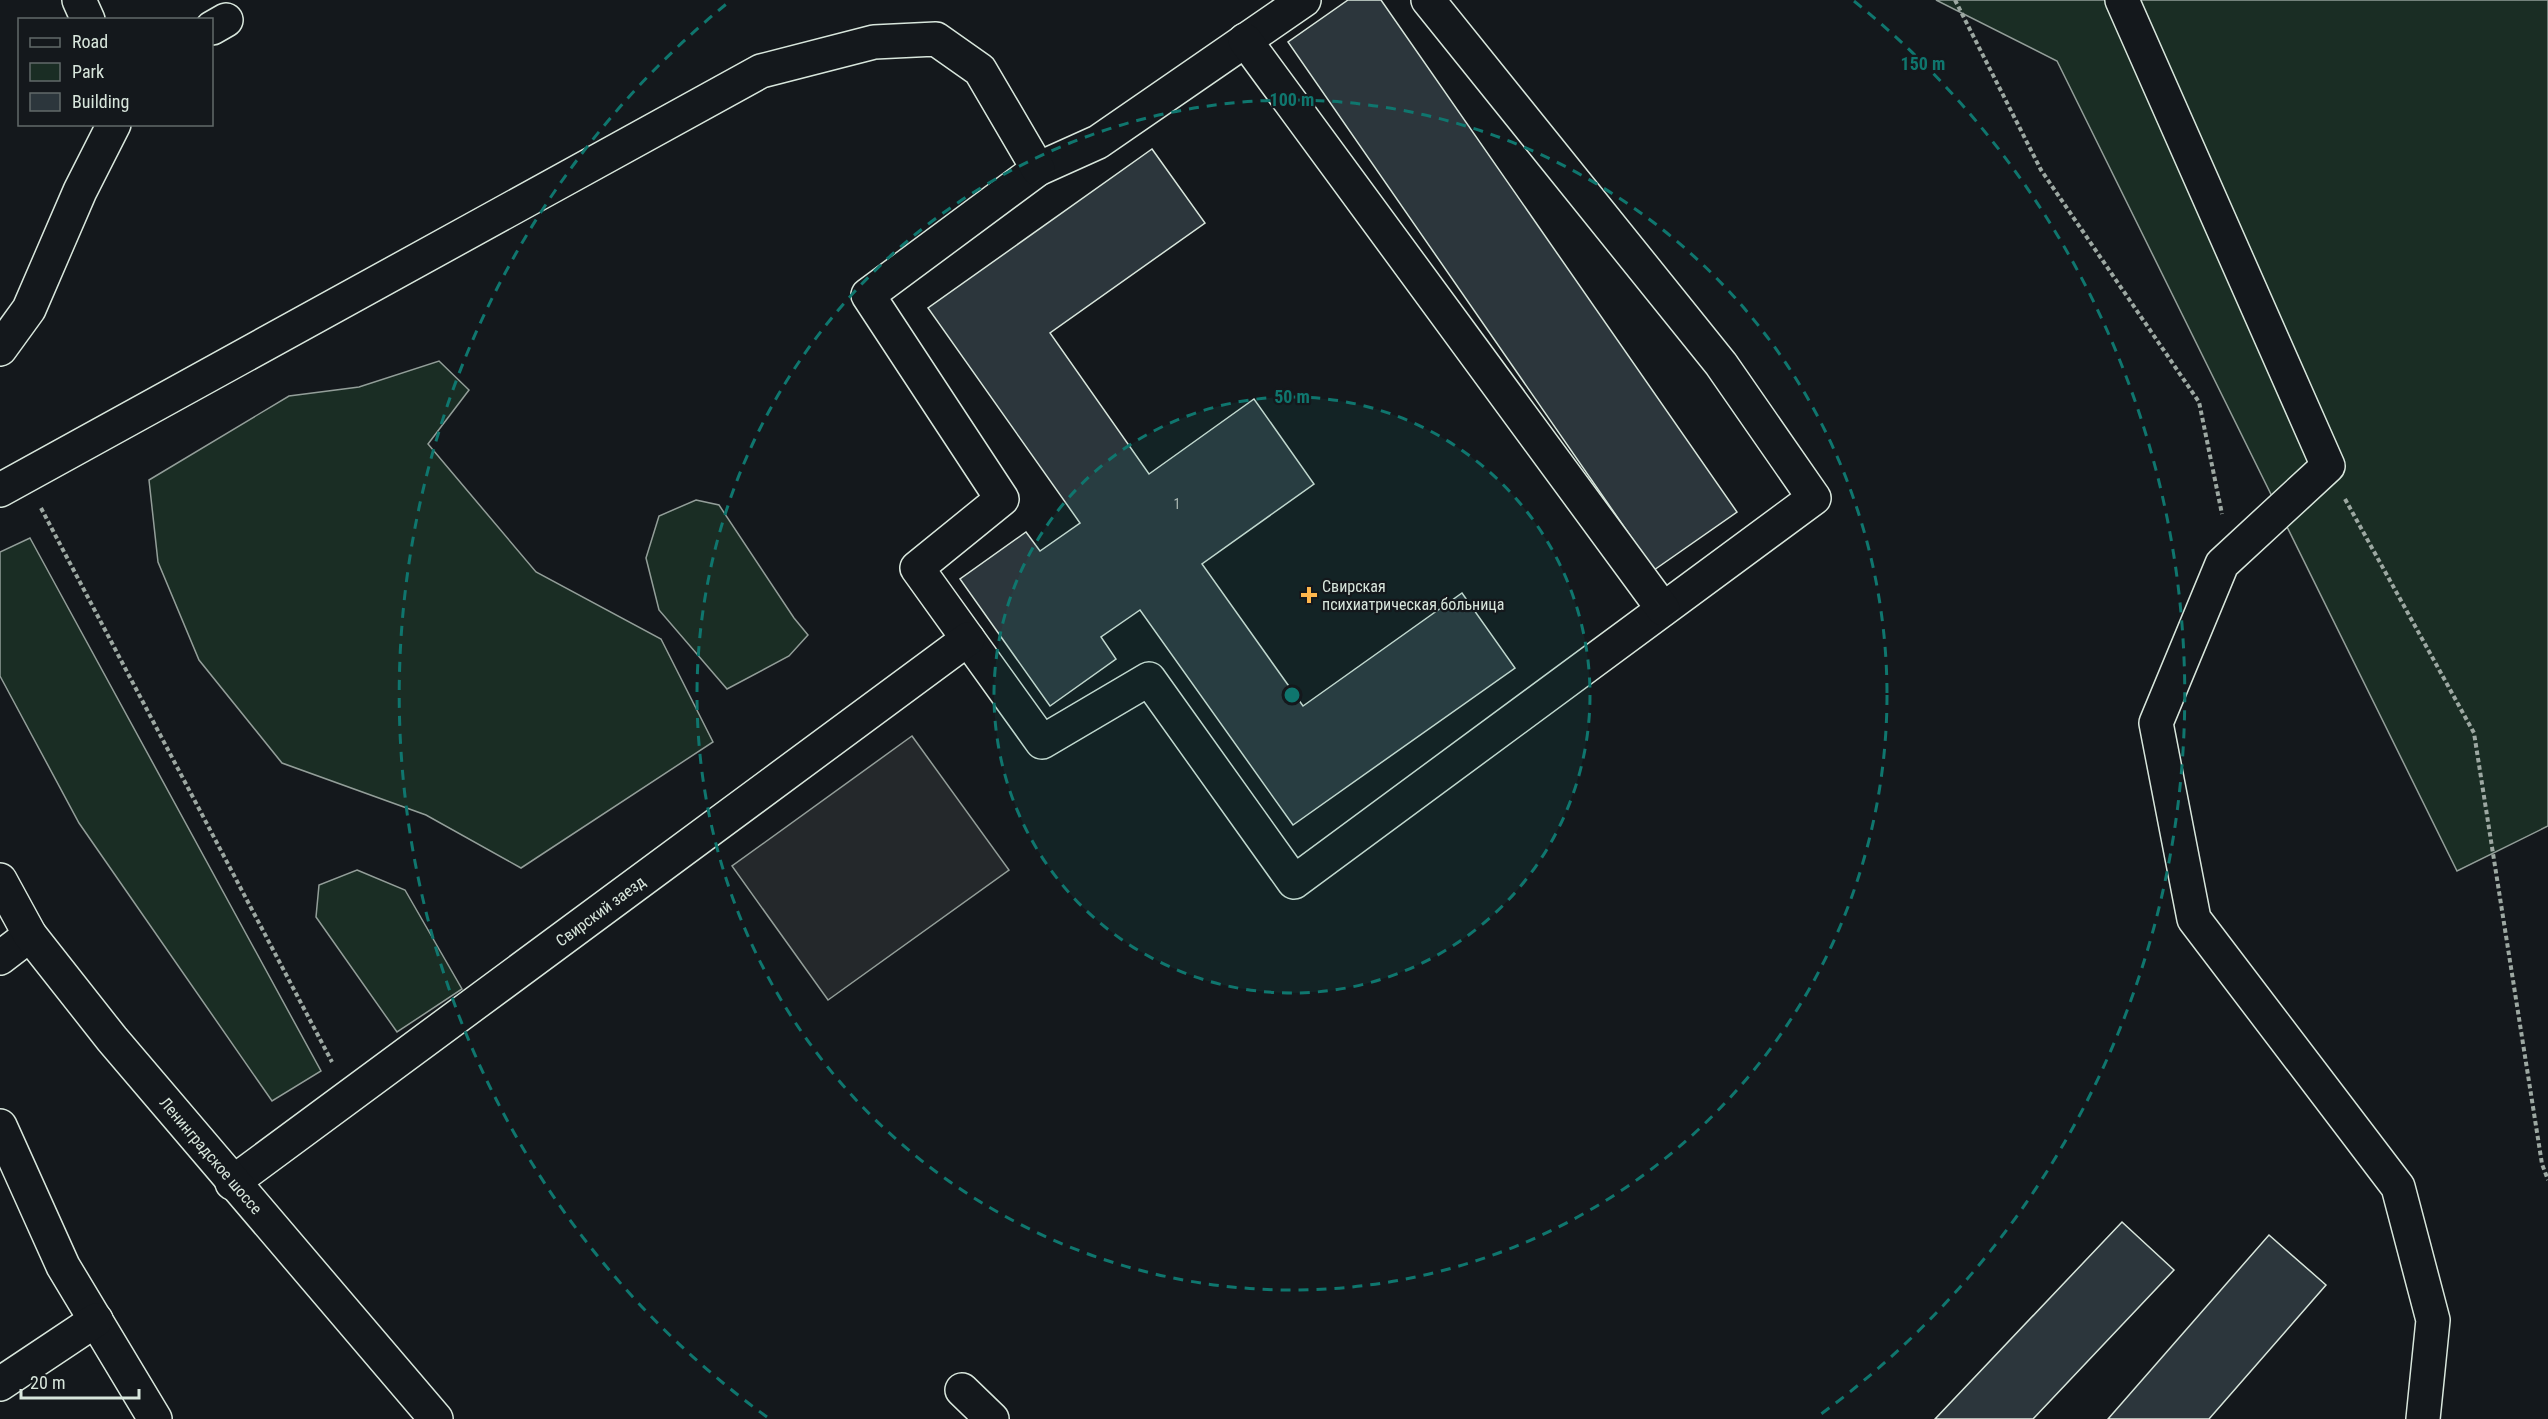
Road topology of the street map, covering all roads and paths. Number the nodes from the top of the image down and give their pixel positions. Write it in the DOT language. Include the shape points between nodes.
graph roads {
  1 [pos="79,0"];
  2 [pos="1304,0"];
  3 [pos="1428,0"];
  4 [pos="1955,0"];
  5 [pos="2122,0"];
  6 [pos="87,18"];
  7 [pos="1245,40"];
  8 [pos="113,126"];
  9 [pos="1038,169"];
  10 [pos="0,349"];
  11 [pos="2328,466"];
  12 [pos="12,484"];
  13 [pos="2230,556"];
  14 [pos="1663,609"];
  15 [pos="968,639"];
  16 [pos="0,880"];
  17 [pos="30,935"];
  18 [pos="0,957"];
  19 [pos="349,1095"];
  20 [pos="0,1126"];
  21 [pos="2548,1180"];
  22 [pos="232,1183"];
  23 [pos="96,1320"];
  24 [pos="0,1384"];
  25 [pos="962,1390"];
  26 [pos="155,1419"];
  27 [pos="436,1419"];
  28 [pos="992,1419"];
  29 [pos="2423,1419"];
  1 -- 6 [label="street"];
  2 -- 7 [label="street"];
  3 -- 14 [label="street" via="1721,364 1814,498"];
  4 -- 13 [label="path" via="2041,170 2199,402"];
  5 -- 11 [label="street"];
  7 -- 9 [label="street" via="1098,142"];
  7 -- 14 [label="street"];
  8 -- 10 [label="street" via="29,309"];
  9 -- 12 [label="street" via="980,70 936,39 874,42 761,71"];
  9 -- 15 [label="street" via="868,295 1002,500 917,568"];
  11 -- 13 [label="street"];
  11 -- 21 [label="path" via="2474,733 2542,1164"];
  12 -- 19 [label="path"];
  13 -- 29 [label="street" via="2222,564 2156,723 2194,919 2398,1187 2433,1320"];
  14 -- 15 [label="street" via="1294,882 1149,679 1042,742"];
  15 -- 19 [label="street, Свирский заезд"];
  16 -- 17 [label="street, Ленинградское шоссе"];
  17 -- 18 [label="street"];
  17 -- 22 [label="street, Ленинградское шоссе"];
  19 -- 22 [label="street, Свирский заезд"];
  20 -- 23 [label="street" via="63,1266"];
  22 -- 27 [label="street, Ленинградское шоссе"];
  23 -- 24 [label="street"];
  23 -- 26 [label="street"];
  25 -- 28 [label="street"];
}
